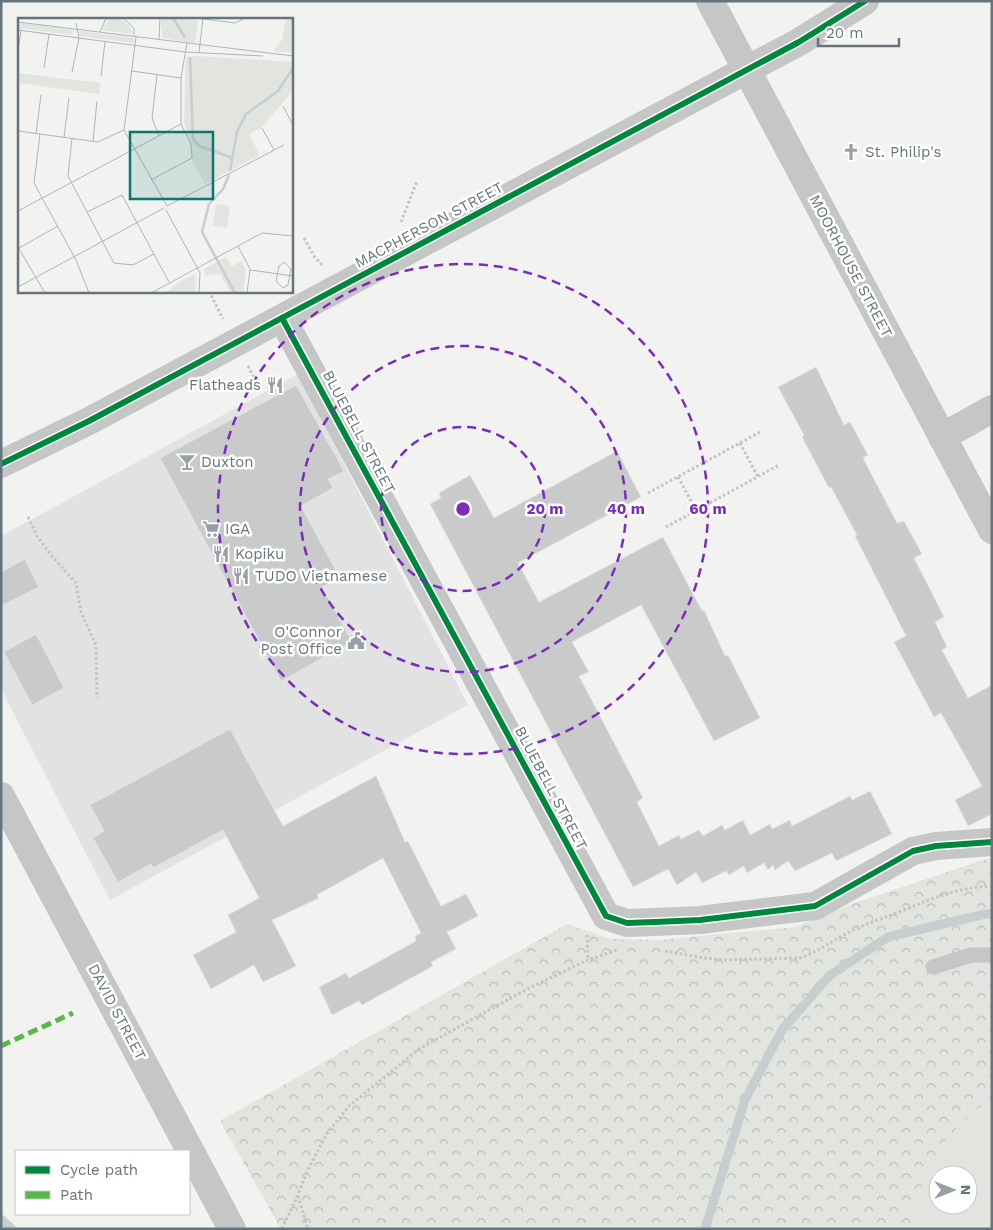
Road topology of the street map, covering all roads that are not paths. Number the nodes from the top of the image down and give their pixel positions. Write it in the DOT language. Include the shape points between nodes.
graph roads {
  1 [pos="710,1"];
  2 [pos="865,1"];
  3 [pos="747,69"];
  4 [pos="282,318"];
  5 [pos="992,409"];
  6 [pos="942,437"];
  7 [pos="1,464"];
  8 [pos="992,530"];
  9 [pos="1,796"];
  10 [pos="992,842"];
  11 [pos="992,955"];
  12 [pos="933,967"];
  13 [pos="190,1150"];
  14 [pos="190,1150"];
  15 [pos="232,1229"];
  1 -- 3 [label="street, MOORHOUSE STREET"];
  2 -- 3 [label="street, MACPHERSON STREET" via="799,42"];
  3 -- 4 [label="street, MACPHERSON STREET"];
  3 -- 6 [label="street, MOORHOUSE STREET"];
  4 -- 7 [label="street, MACPHERSON STREET"];
  4 -- 10 [label="street, BLUEBELL STREET" via="606,916 627,923 700,920 815,906 914,851"];
  5 -- 6 [label="street"];
  6 -- 8 [label="street, MOORHOUSE STREET"];
  9 -- 13 [label="street, DAVID STREET"];
  11 -- 12 [label="lane" via="970,955"];
  14 -- 15 [label="street, DAVID STREET"];
}
